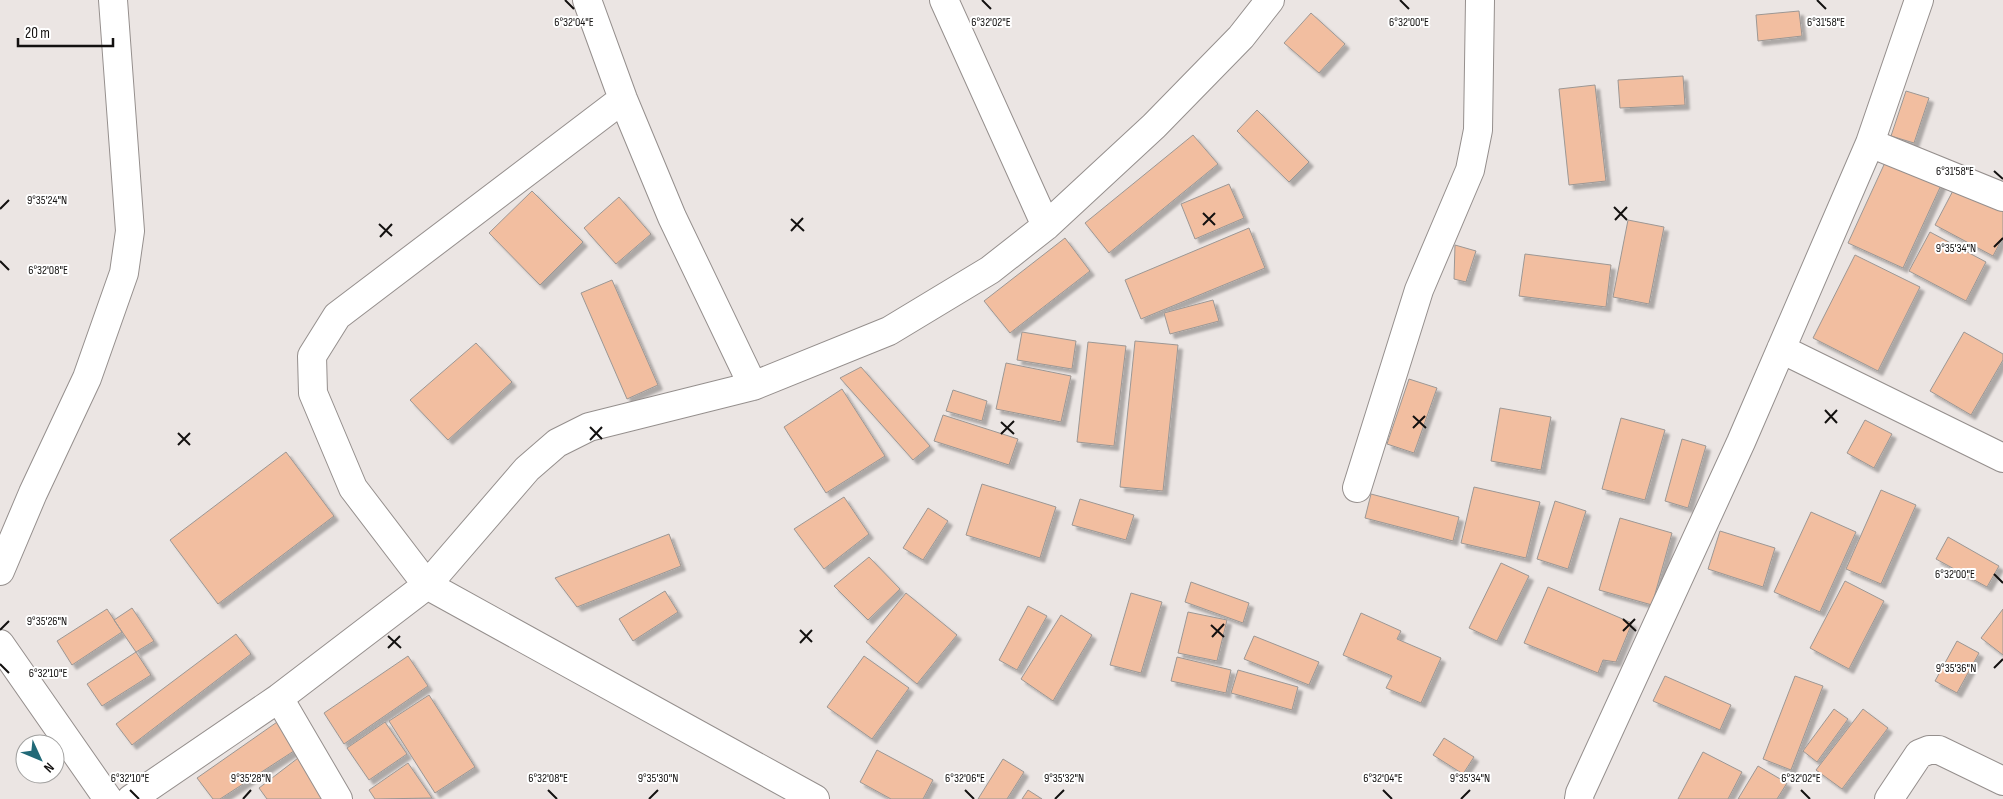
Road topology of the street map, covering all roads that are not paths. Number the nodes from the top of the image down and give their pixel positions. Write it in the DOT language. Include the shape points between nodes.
graph roads {
  1 [pos="113,0"];
  2 [pos="587,0"];
  3 [pos="944,0"];
  4 [pos="1270,0"];
  5 [pos="1480,0"];
  6 [pos="1919,0"];
  7 [pos="623,99"];
  8 [pos="1870,143"];
  9 [pos="2003,197"];
  10 [pos="1046,226"];
  11 [pos="1781,349"];
  12 [pos="754,386"];
  13 [pos="2003,458"];
  14 [pos="1358,488"];
  15 [pos="0,571"];
  16 [pos="428,585"];
  17 [pos="0,644"];
  18 [pos="279,698"];
  19 [pos="2003,781"];
  20 [pos="108,799"];
  21 [pos="131,799"];
  22 [pos="338,799"];
  23 [pos="815,799"];
  24 [pos="1579,799"];
  25 [pos="1889,799"];
  1 -- 15 [label="street" via="130,231 124,273 87,378"];
  2 -- 7 [label="street"];
  3 -- 10 [label="street"];
  4 -- 10 [label="street" via="1241,37 1154,126"];
  5 -- 14 [label="street" via="1478,130 1470,170 1419,290"];
  6 -- 8 [label="street"];
  7 -- 12 [label="street" via="672,217"];
  7 -- 16 [label="street" via="336,316 312,356 313,393 353,488"];
  8 -- 9 [label="street"];
  8 -- 11 [label="street"];
  10 -- 12 [label="street" via="990,270 889,332"];
  11 -- 13 [label="street"];
  11 -- 24 [label="street"];
  12 -- 16 [label="street" via="589,428 557,444 527,469"];
  16 -- 18 [label="street"];
  16 -- 23 [label="street"];
  17 -- 20 [label="street"];
  18 -- 21 [label="street"];
  18 -- 22 [label="street"];
  19 -- 25 [label="street" via="1939,750 1929,750 1919,754"];
}
